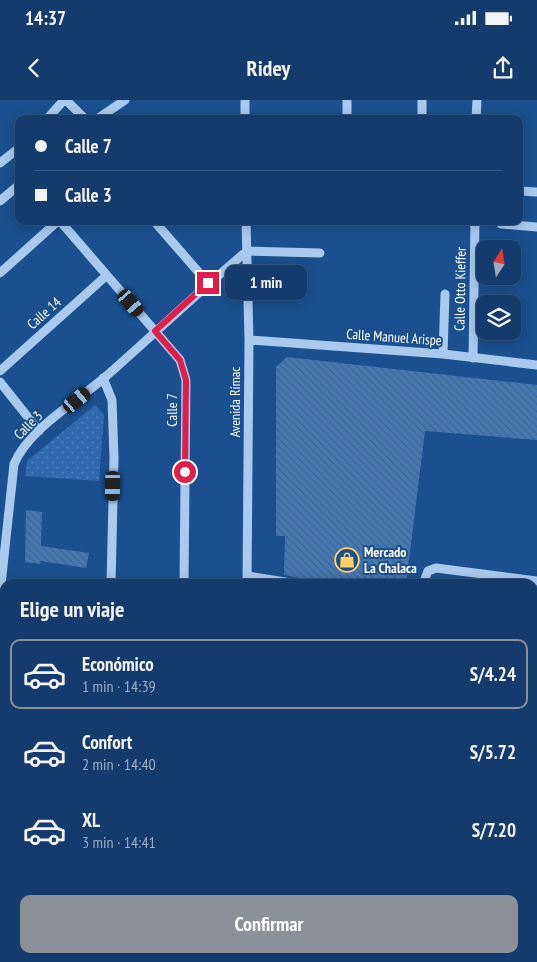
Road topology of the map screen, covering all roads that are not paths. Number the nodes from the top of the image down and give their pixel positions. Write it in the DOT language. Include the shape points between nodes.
graph roads {
  1 [pos="65,100"];
  2 [pos="125,100"];
  3 [pos="245,100"];
  4 [pos="348,100"];
  5 [pos="422,100"];
  6 [pos="477,100"];
  7 [pos="51,115"];
  8 [pos="81,115"];
  9 [pos="103,115"];
  10 [pos="245,115"];
  11 [pos="347,115"];
  12 [pos="422,115"];
  13 [pos="476,115"];
  14 [pos="15,151"];
  15 [pos="0,163"];
  16 [pos="15,188"];
  17 [pos="523,192"];
  18 [pos="537,192"];
  19 [pos="0,201"];
  20 [pos="55,225"];
  21 [pos="62,225"];
  22 [pos="157,225"];
  23 [pos="246,225"];
  24 [pos="475,225"];
  25 [pos="513,225"];
  26 [pos="537,227"];
  27 [pos="246,251"];
  28 [pos="320,253"];
  29 [pos="0,274"];
  30 [pos="106,276"];
  31 [pos="208,283"];
  32 [pos="445,294"];
  33 [pos="155,331"];
  34 [pos="248,340"];
  35 [pos="442,354"];
  36 [pos="473,358"];
  37 [pos="537,365"];
  38 [pos="0,371"];
  39 [pos="103,378"];
  40 [pos="0,382"];
  41 [pos="39,431"];
  42 [pos="2,579"];
  43 [pos="111,579"];
  44 [pos="184,579"];
  45 [pos="248,579"];
  46 [pos="425,579"];
  47 [pos="521,579"];
  1 -- 7 [label="street"];
  1 -- 8 [label="street"];
  2 -- 9 [label="street"];
  3 -- 10 [label="street"];
  4 -- 11 [label="street"];
  5 -- 12 [label="street"];
  6 -- 13 [label="street"];
  14 -- 15 [label="street"];
  16 -- 19 [label="street"];
  17 -- 18 [label="street"];
  20 -- 29 [label="street"];
  21 -- 30 [label="street, Calle 7"];
  22 -- 31 [label="street"];
  23 -- 27 [label="street, Avenida Rímac"];
  24 -- 36 [label="street, Calle Otto Kieffer"];
  25 -- 26 [label="street"];
  27 -- 28 [label="street"];
  27 -- 31 [label="street, Calle 3"];
  27 -- 34 [label="street, Avenida Rímac"];
  30 -- 33 [label="street, Calle 7"];
  30 -- 38 [label="street, Calle 14"];
  31 -- 33 [label="street, Calle 3"];
  32 -- 35 [label="street"];
  33 -- 39 [label="street, Calle 3"];
  33 -- 44 [label="street, Calle 7" via="180,360 186,380"];
  34 -- 35 [label="street, Calle Manuel Arispe"];
  34 -- 45 [label="street, Avenida Rímac"];
  35 -- 36 [label="street, Calle Manuel Arispe"];
  36 -- 37 [label="street, Calle Manuel Arispe"];
  39 -- 41 [label="street, Calle 3"];
  39 -- 43 [label="street" via="112,400"];
  40 -- 41 [label="street"];
  41 -- 42 [label="street, Calle 3" via="18,454 14,464"];
  46 -- 47 [label="street" via="428,571 436,568"];
}
